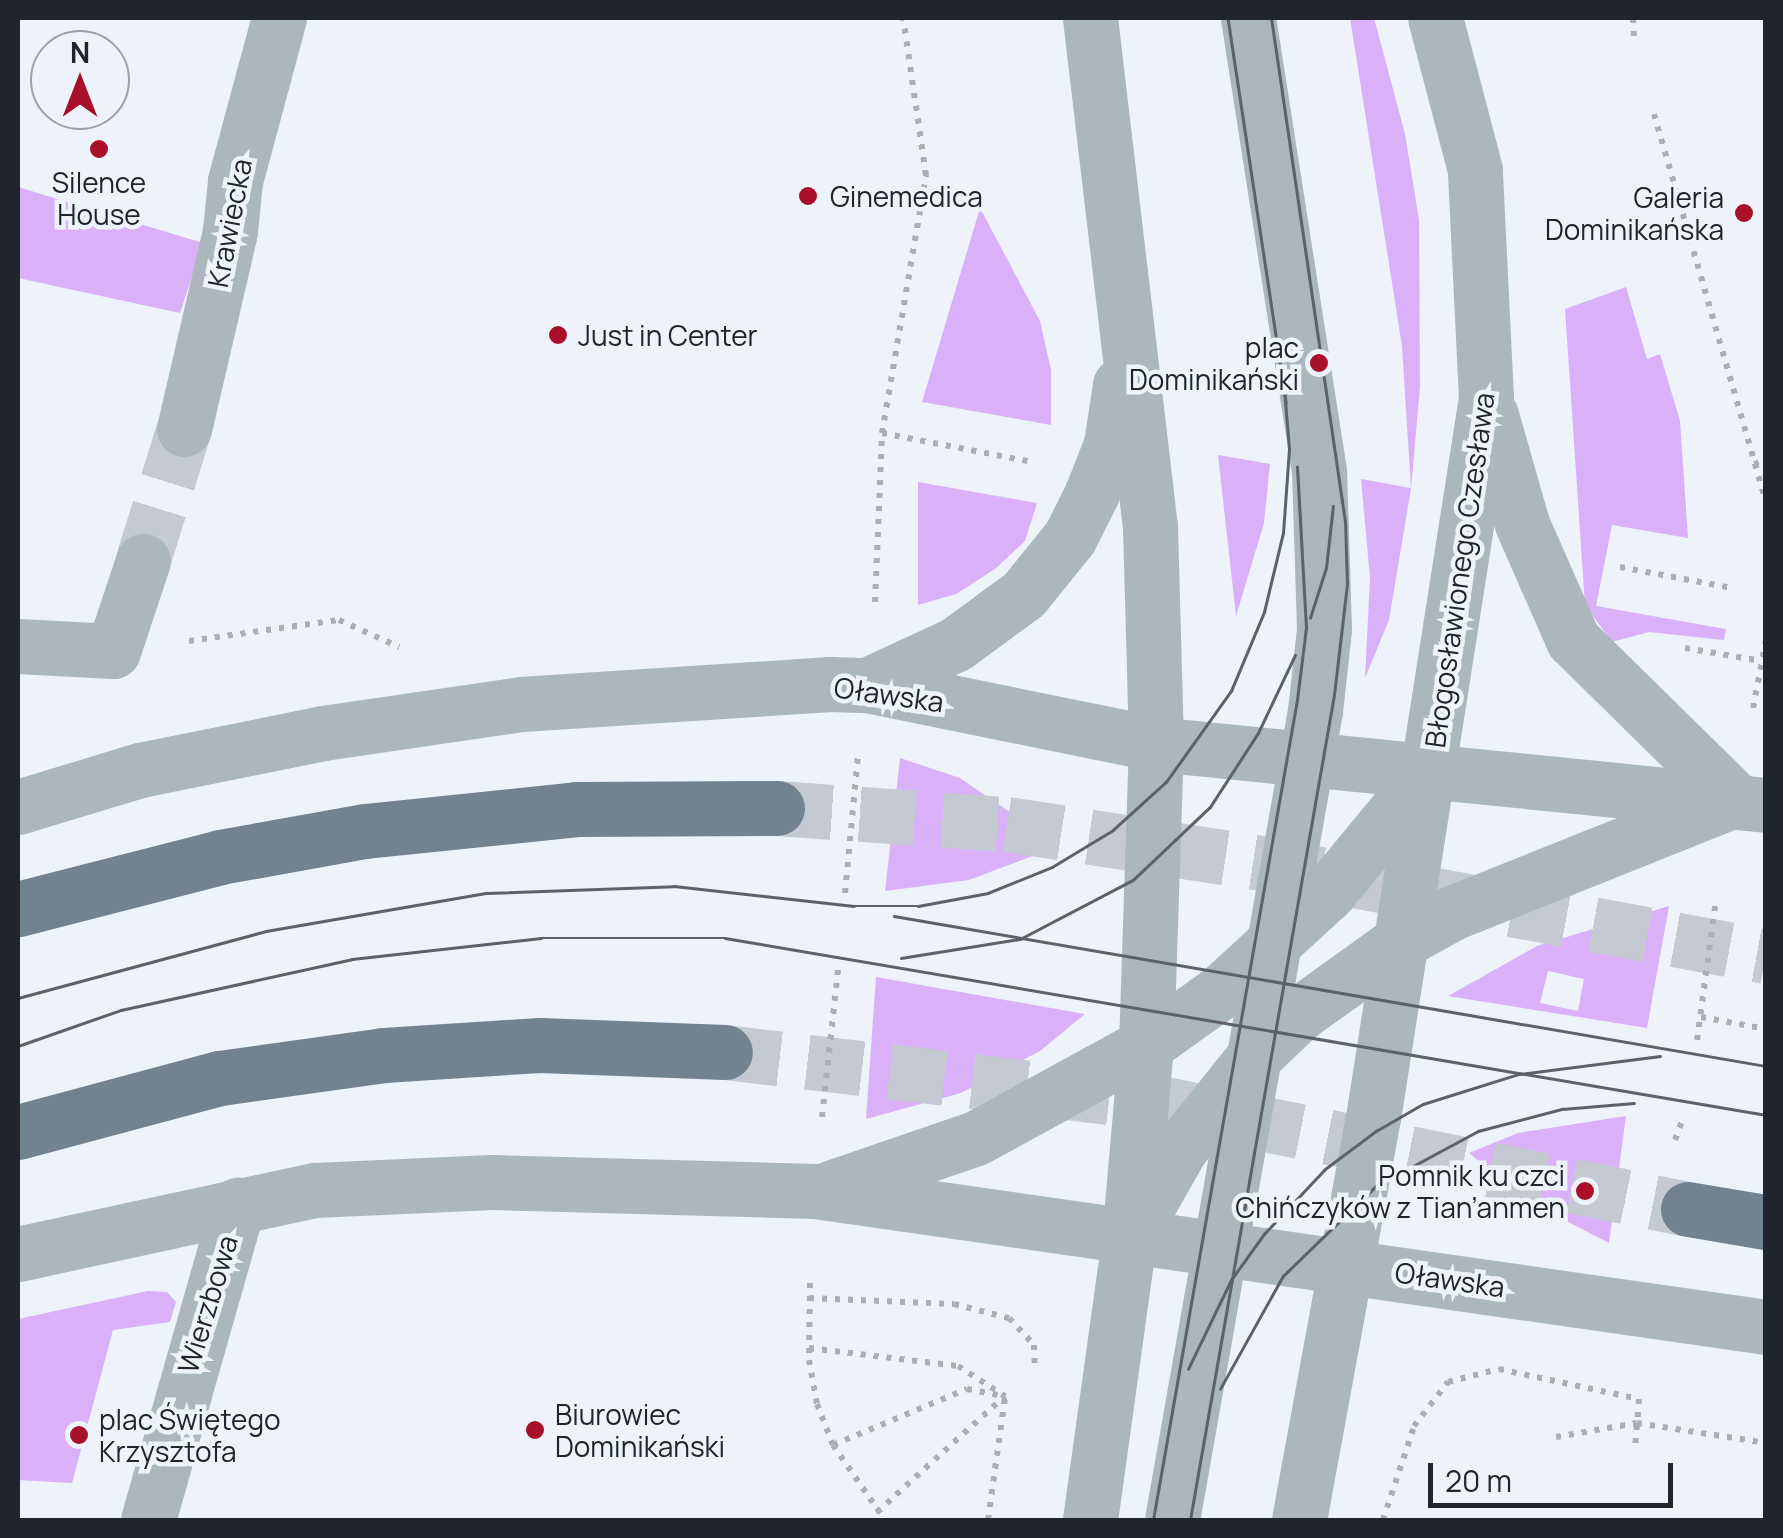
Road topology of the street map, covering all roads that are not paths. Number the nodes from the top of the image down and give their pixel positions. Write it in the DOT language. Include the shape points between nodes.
graph roads {
  1 [pos="279,18"];
  2 [pos="1090,18"];
  3 [pos="1248,18"];
  4 [pos="1435,18"];
  5 [pos="1129,326"];
  6 [pos="1486,398"];
  7 [pos="184,429"];
  8 [pos="143,561"];
  9 [pos="18,646"];
  10 [pos="867,685"];
  11 [pos="1156,744"];
  12 [pos="1306,758"];
  13 [pos="1429,768"];
  14 [pos="1751,802"];
  15 [pos="18,807"];
  16 [pos="777,808"];
  17 [pos="18,910"];
  18 [pos="1398,943"];
  19 [pos="1271,947"];
  20 [pos="1146,1045"];
  21 [pos="725,1052"];
  22 [pos="1252,1059"];
  23 [pos="18,1132"];
  24 [pos="816,1191"];
  25 [pos="238,1205"];
  26 [pos="1688,1209"];
  27 [pos="1766,1222"];
  28 [pos="1129,1239"];
  29 [pos="1216,1248"];
  30 [pos="18,1254"];
  31 [pos="1344,1264"];
  32 [pos="1766,1328"];
  33 [pos="148,1520"];
  34 [pos="1090,1520"];
  35 [pos="1172,1520"];
  36 [pos="1299,1520"];
  1 -- 7 [label="street, Krawiecka" via="235,181 230,231"];
  2 -- 5 [label="street"];
  3 -- 12 [label="street" via="1318,471 1324,630"];
  4 -- 6 [label="street, Błogosławionego Czesława" via="1475,170"];
  5 -- 10 [label="street" via="1111,444 1062,549 1024,594 956,644"];
  5 -- 11 [label="street" via="1150,527"];
  6 -- 13 [label="street, Błogosławionego Czesława"];
  6 -- 14 [label="street" via="1522,524 1573,640"];
  8 -- 9 [label="street" via="99,651"];
  10 -- 11 [label="street, Oławska"];
  10 -- 15 [label="street, Oławska" via="781,685 485,710 140,770"];
  11 -- 12 [label="street, Oławska"];
  11 -- 20 [label="street"];
  12 -- 13 [label="street, Oławska"];
  12 -- 19 [label="street"];
  13 -- 14 [label="street, Oławska"];
  13 -- 18 [label="street, Błogosławionego Czesława"];
  13 -- 19 [label="street" via="1351,867"];
  14 -- 18 [label="street" via="1452,913"];
  16 -- 17 [label="main road" via="577,810 365,831 220,857"];
  18 -- 22 [label="street" via="1299,1014"];
  18 -- 31 [label="street, Błogosławionego Czesława"];
  19 -- 20 [label="street"];
  19 -- 22 [label="street"];
  20 -- 24 [label="street" via="976,1138"];
  20 -- 28 [label="street"];
  21 -- 23 [label="main road" via="540,1045 384,1055 220,1078"];
  22 -- 28 [label="street" via="1180,1149"];
  22 -- 29 [label="street"];
  24 -- 25 [label="street, Oławska" via="492,1182 315,1190"];
  24 -- 28 [label="street, Oławska"];
  25 -- 30 [label="street, Oławska"];
  25 -- 33 [label="street, Wierzbowa"];
  26 -- 27 [label="main road"];
  28 -- 29 [label="street, Oławska"];
  28 -- 34 [label="street"];
  29 -- 31 [label="street, Oławska"];
  29 -- 35 [label="street"];
  31 -- 32 [label="street, Oławska"];
  31 -- 36 [label="street, Błogosławionego Czesława"];
}
